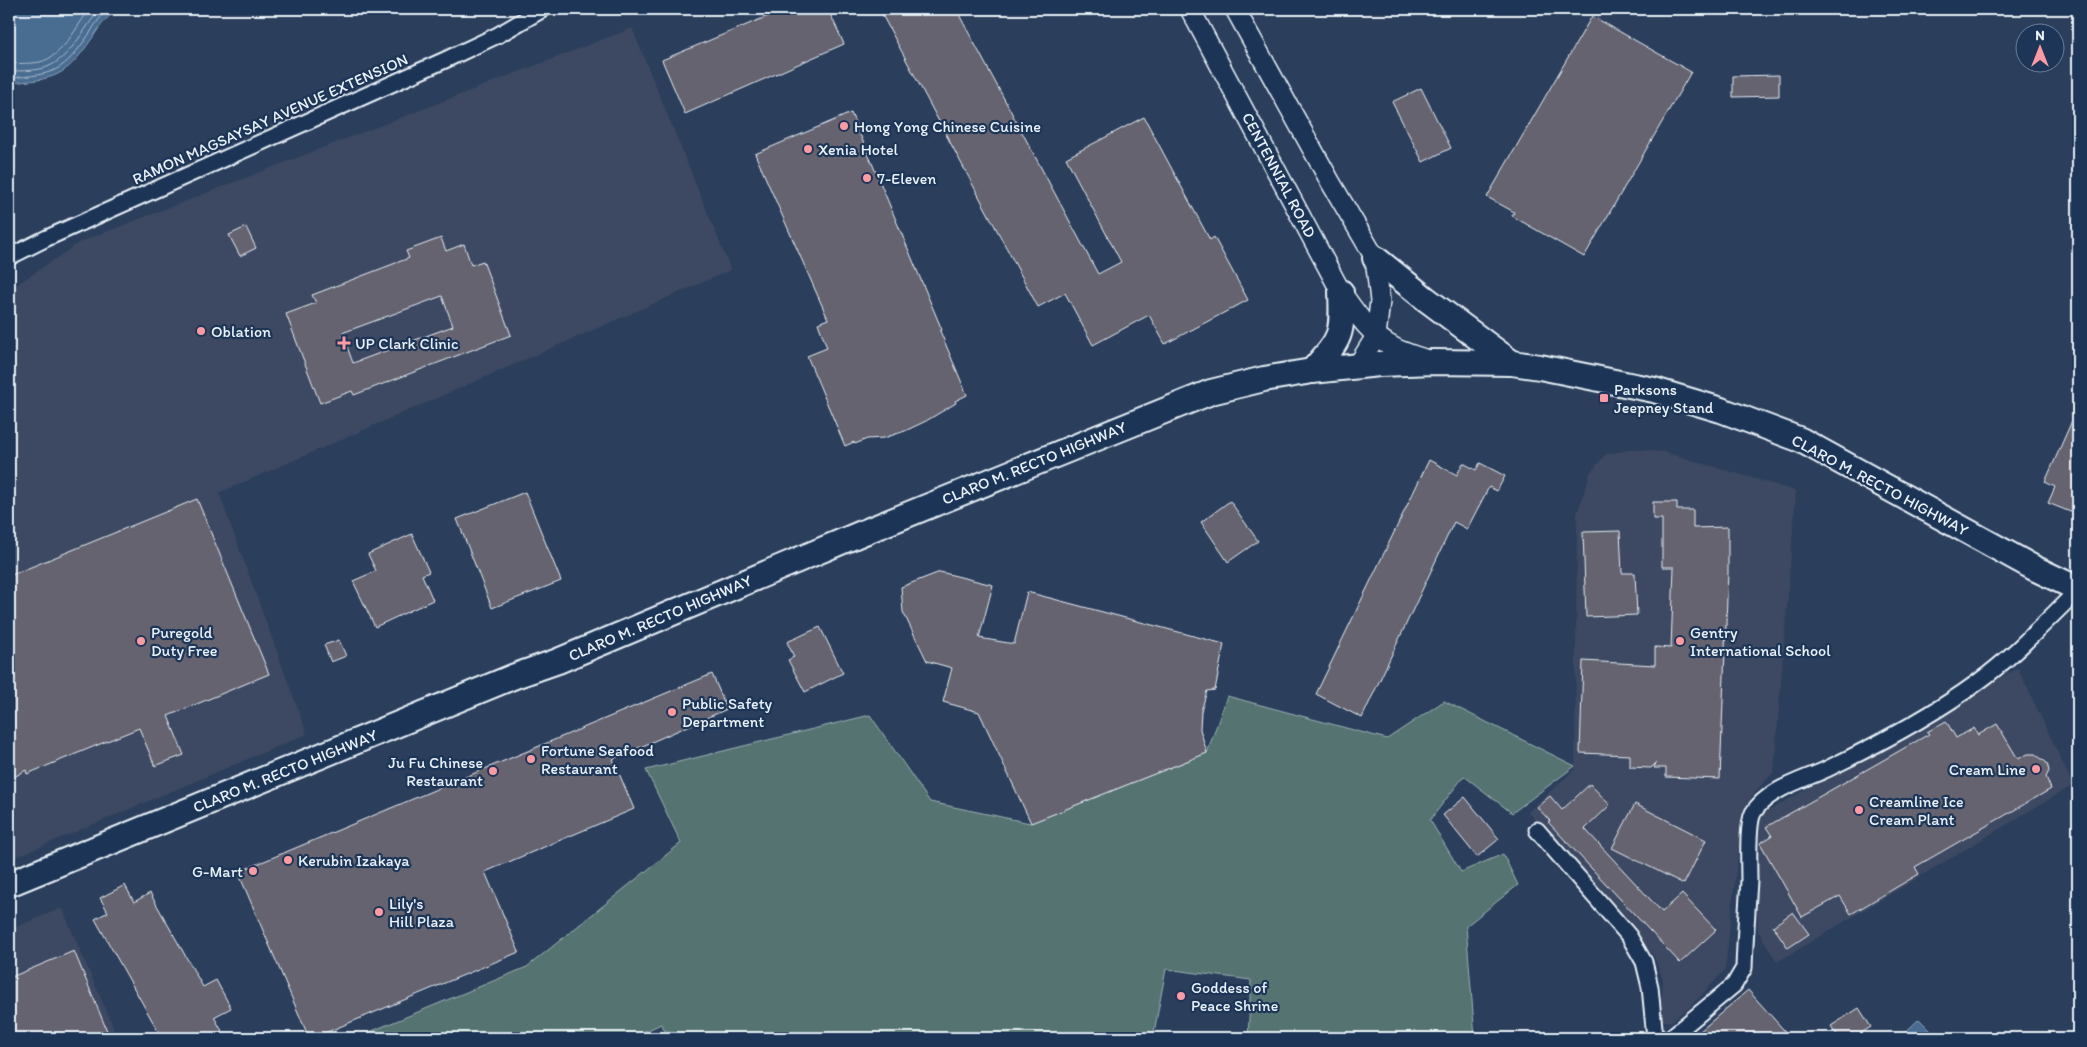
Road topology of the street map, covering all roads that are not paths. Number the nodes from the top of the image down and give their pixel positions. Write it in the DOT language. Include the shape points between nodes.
graph roads {
  1 [pos="543,9"];
  2 [pos="1190,9"];
  3 [pos="1235,9"];
  4 [pos="9,258"];
  5 [pos="1375,258"];
  6 [pos="1341,292"];
  7 [pos="1376,336"];
  8 [pos="1434,362"];
  9 [pos="1512,364"];
  10 [pos="1358,365"];
  11 [pos="1312,371"];
  12 [pos="2078,589"];
  13 [pos="1537,830"];
  14 [pos="9,884"];
  15 [pos="1655,1038"];
  16 [pos="1670,1038"];
  1 -- 4 [label="street, RAMON MAGSAYSAY AVENUE EXTENSION" via="445,60"];
  2 -- 6 [label="street, CENTENNIAL ROAD"];
  3 -- 5 [label="street"];
  5 -- 7 [label="street" via="1380,301"];
  5 -- 9 [label="main road"];
  6 -- 7 [label="street, CENTENNIAL ROAD"];
  6 -- 11 [label="main road" via="1343,322 1340,336"];
  7 -- 8 [label="street, CENTENNIAL ROAD" via="1393,348"];
  7 -- 10 [label="street"];
  8 -- 9 [label="main road, CLARO M. RECTO HIGHWAY"];
  8 -- 10 [label="main road, CLARO M. RECTO HIGHWAY"];
  9 -- 12 [label="main road, CLARO M. RECTO HIGHWAY" via="1559,370 1654,390 1721,410 1801,440"];
  10 -- 11 [label="main road, CLARO M. RECTO HIGHWAY"];
  11 -- 14 [label="main road, CLARO M. RECTO HIGHWAY" via="1236,384 1160,412"];
  12 -- 16 [label="street" via="1979,682 1856,754 1763,801 1753,814 1750,839 1744,968 1734,985"];
  13 -- 15 [label="street" via="1629,936 1644,962"];
}
